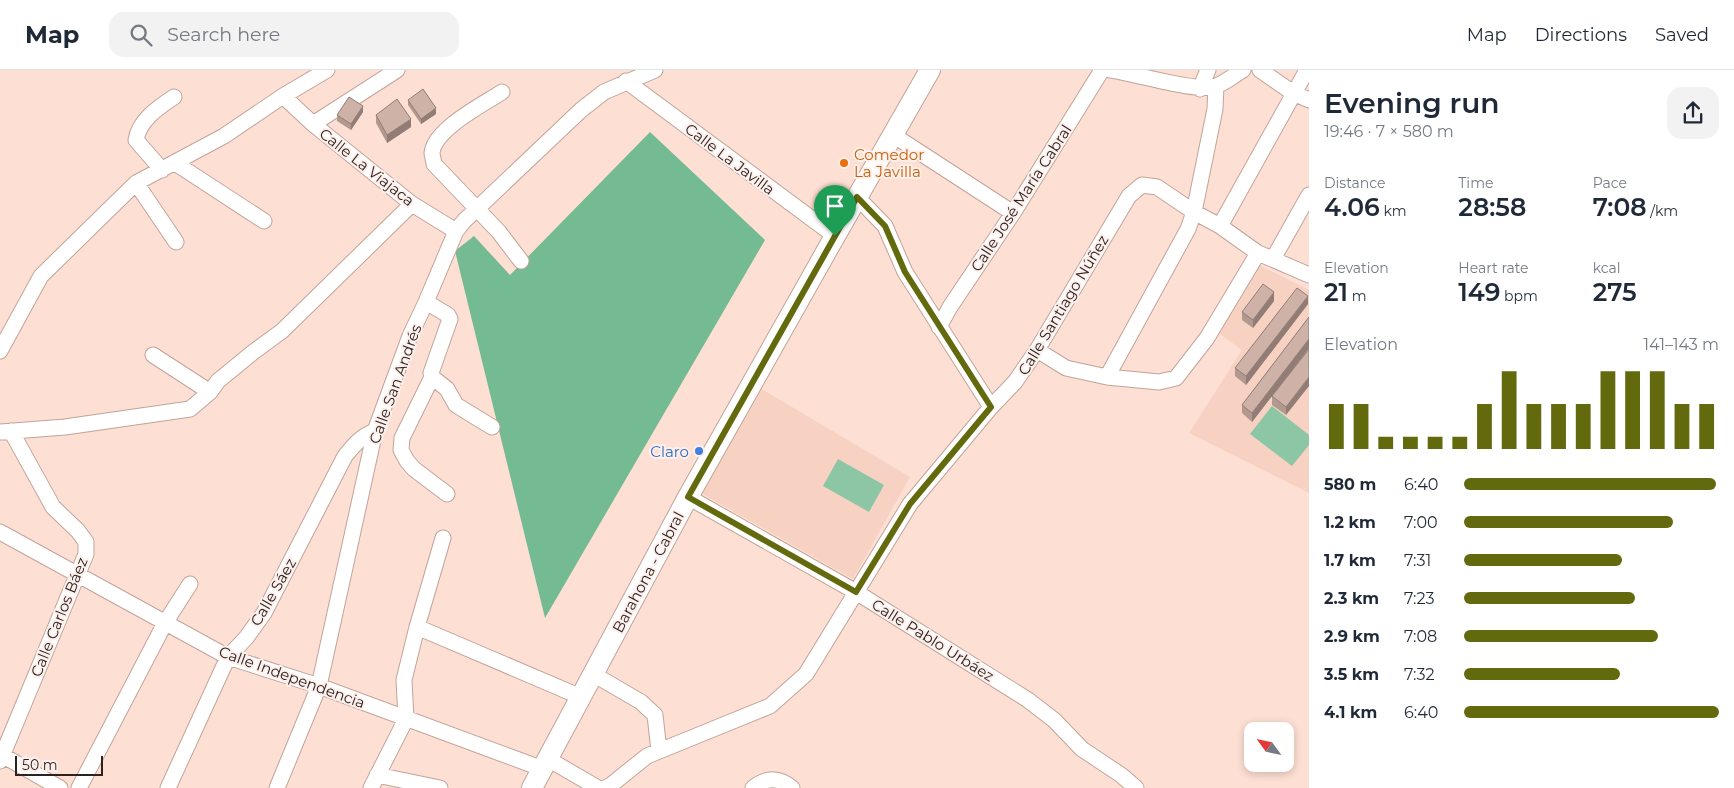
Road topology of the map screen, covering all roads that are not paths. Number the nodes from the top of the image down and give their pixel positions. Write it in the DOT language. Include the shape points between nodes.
graph roads {
  1 [pos="327,70"];
  2 [pos="397,70"];
  3 [pos="655,70"];
  4 [pos="1102,70"];
  5 [pos="1110,70"];
  6 [pos="1208,70"];
  7 [pos="1243,70"];
  8 [pos="1260,70"];
  9 [pos="1307,70"];
  10 [pos="924,72"];
  11 [pos="626,82"];
  12 [pos="1216,86"];
  13 [pos="1200,88"];
  14 [pos="502,92"];
  15 [pos="1294,93"];
  16 [pos="174,96"];
  17 [pos="283,96"];
  18 [pos="1309,100"];
  19 [pos="313,124"];
  20 [pos="893,135"];
  21 [pos="168,166"];
  22 [pos="136,183"];
  23 [pos="1309,195"];
  24 [pos="857,197"];
  25 [pos="412,204"];
  26 [pos="476,208"];
  27 [pos="1194,212"];
  28 [pos="1013,213"];
  29 [pos="264,221"];
  30 [pos="1220,226"];
  31 [pos="456,231"];
  32 [pos="835,236"];
  33 [pos="176,242"];
  34 [pos="1258,252"];
  35 [pos="1273,259"];
  36 [pos="521,261"];
  37 [pos="1309,275"];
  38 [pos="426,302"];
  39 [pos="939,327"];
  40 [pos="1037,350"];
  41 [pos="0,351"];
  42 [pos="153,355"];
  43 [pos="432,377"];
  44 [pos="1107,377"];
  45 [pos="210,392"];
  46 [pos="991,407"];
  47 [pos="492,427"];
  48 [pos="375,431"];
  49 [pos="6,432"];
  50 [pos="447,494"];
  51 [pos="688,497"];
  52 [pos="0,532"];
  53 [pos="443,538"];
  54 [pos="77,576"];
  55 [pos="190,584"];
  56 [pos="856,592"];
  57 [pos="165,623"];
  58 [pos="417,627"];
  59 [pos="228,657"];
  60 [pos="593,674"];
  61 [pos="319,686"];
  62 [pos="581,697"];
  63 [pos="406,719"];
  64 [pos="658,751"];
  65 [pos="1,757"];
  66 [pos="545,764"];
  67 [pos="374,781"];
  68 [pos="60,788"];
  69 [pos="79,788"];
  70 [pos="168,788"];
  71 [pos="277,788"];
  72 [pos="440,788"];
  73 [pos="532,788"];
  74 [pos="598,788"];
  75 [pos="605,788"];
  76 [pos="752,788"];
  77 [pos="792,788"];
  78 [pos="1136,788"];
  1 -- 17 [label="street"];
  2 -- 19 [label="street"];
  3 -- 11 [label="street, Calle San Andrés"];
  4 -- 28 [label="street, Calle José María Cabral"];
  5 -- 13 [label="street"];
  6 -- 13 [label="street"];
  7 -- 12 [label="street"];
  8 -- 15 [label="street"];
  9 -- 15 [label="street"];
  10 -- 20 [label="main road, Barahona - Cabral"];
  11 -- 26 [label="street, Calle San Andrés" via="604,92 581,110"];
  11 -- 32 [label="street, Calle La Javilla"];
  12 -- 13 [label="street"];
  12 -- 27 [label="street" via="1215,109"];
  14 -- 26 [label="street" via="446,129 432,152 434,164"];
  15 -- 18 [label="street"];
  15 -- 30 [label="street"];
  16 -- 21 [label="street" via="154,111 137,131 136,140"];
  17 -- 19 [label="street, Calle La Viajaca"];
  17 -- 21 [label="street" via="224,136"];
  19 -- 25 [label="street, Calle La Viajaca"];
  20 -- 24 [label="main road, Barahona - Cabral"];
  20 -- 28 [label="street"];
  21 -- 22 [label="street"];
  21 -- 29 [label="street"];
  22 -- 33 [label="street"];
  22 -- 41 [label="street" via="41,276"];
  23 -- 35 [label="street"];
  24 -- 32 [label="main road, Barahona - Cabral"];
  24 -- 39 [label="street" via="885,226 905,272"];
  25 -- 31 [label="street, Calle La Viajaca"];
  25 -- 45 [label="street" via="282,330 218,381"];
  26 -- 31 [label="street, Calle San Andrés"];
  26 -- 36 [label="street"];
  27 -- 30 [label="street"];
  27 -- 40 [label="street, Calle Santiago Núñez" via="1157,187 1142,185 1129,196"];
  27 -- 44 [label="street" via="1188,229"];
  28 -- 39 [label="street, Calle José María Cabral"];
  30 -- 34 [label="street"];
  31 -- 38 [label="street, Calle San Andrés"];
  32 -- 51 [label="main road, Barahona - Cabral"];
  34 -- 35 [label="street"];
  34 -- 44 [label="street" via="1207,338 1176,378 1159,382"];
  35 -- 37 [label="street"];
  38 -- 43 [label="street" via="450,319"];
  38 -- 48 [label="street, Calle San Andrés"];
  39 -- 46 [label="street"];
  40 -- 44 [label="street" via="1066,368"];
  40 -- 46 [label="street, Calle Santiago Núñez" via="1016,382"];
  42 -- 45 [label="street"];
  43 -- 47 [label="street" via="447,389 456,405"];
  43 -- 50 [label="street" via="402,438 401,450 406,461"];
  45 -- 49 [label="street" via="190,409"];
  46 -- 56 [label="street, Calle Santiago Núñez" via="910,504"];
  48 -- 59 [label="street, Calle Sáez" via="357,441 345,456 264,613"];
  48 -- 61 [label="street, Calle San Andrés"];
  49 -- 54 [label="street, Calle Carlos Báez" via="53,507 86,542 86,554"];
  51 -- 56 [label="street, Calle Pablo Urbáez"];
  51 -- 60 [label="main road, Barahona - Cabral"];
  52 -- 54 [label="street, Calle Independencia"];
  53 -- 58 [label="street"];
  54 -- 57 [label="street, Calle Independencia"];
  54 -- 65 [label="street, Calle Carlos Báez"];
  55 -- 57 [label="street"];
  56 -- 64 [label="street, Calle Santiago Núñez" via="806,674 770,706"];
  56 -- 78 [label="street, Calle Pablo Urbáez" via="1028,700 1054,720 1082,749"];
  57 -- 59 [label="street, Calle Independencia"];
  57 -- 69 [label="street"];
  58 -- 62 [label="street"];
  58 -- 63 [label="street" via="404,680"];
  59 -- 61 [label="street, Calle Independencia"];
  59 -- 70 [label="street, Calle Sáez"];
  60 -- 62 [label="main road, Barahona - Cabral"];
  60 -- 64 [label="street" via="641,702 655,715"];
  61 -- 63 [label="street, Calle Independencia"];
  61 -- 71 [label="street, Calle San Andrés"];
  62 -- 66 [label="main road, Barahona - Cabral"];
  63 -- 66 [label="street, Calle Independencia"];
  63 -- 67 [label="street"];
  64 -- 75 [label="street, Calle Santiago Núñez"];
  65 -- 68 [label="street"];
  66 -- 73 [label="main road, Barahona - Cabral"];
  66 -- 74 [label="street"];
  67 -- 72 [label="street"];
  76 -- 77 [label="street" via="767,779 777,779"];
}
